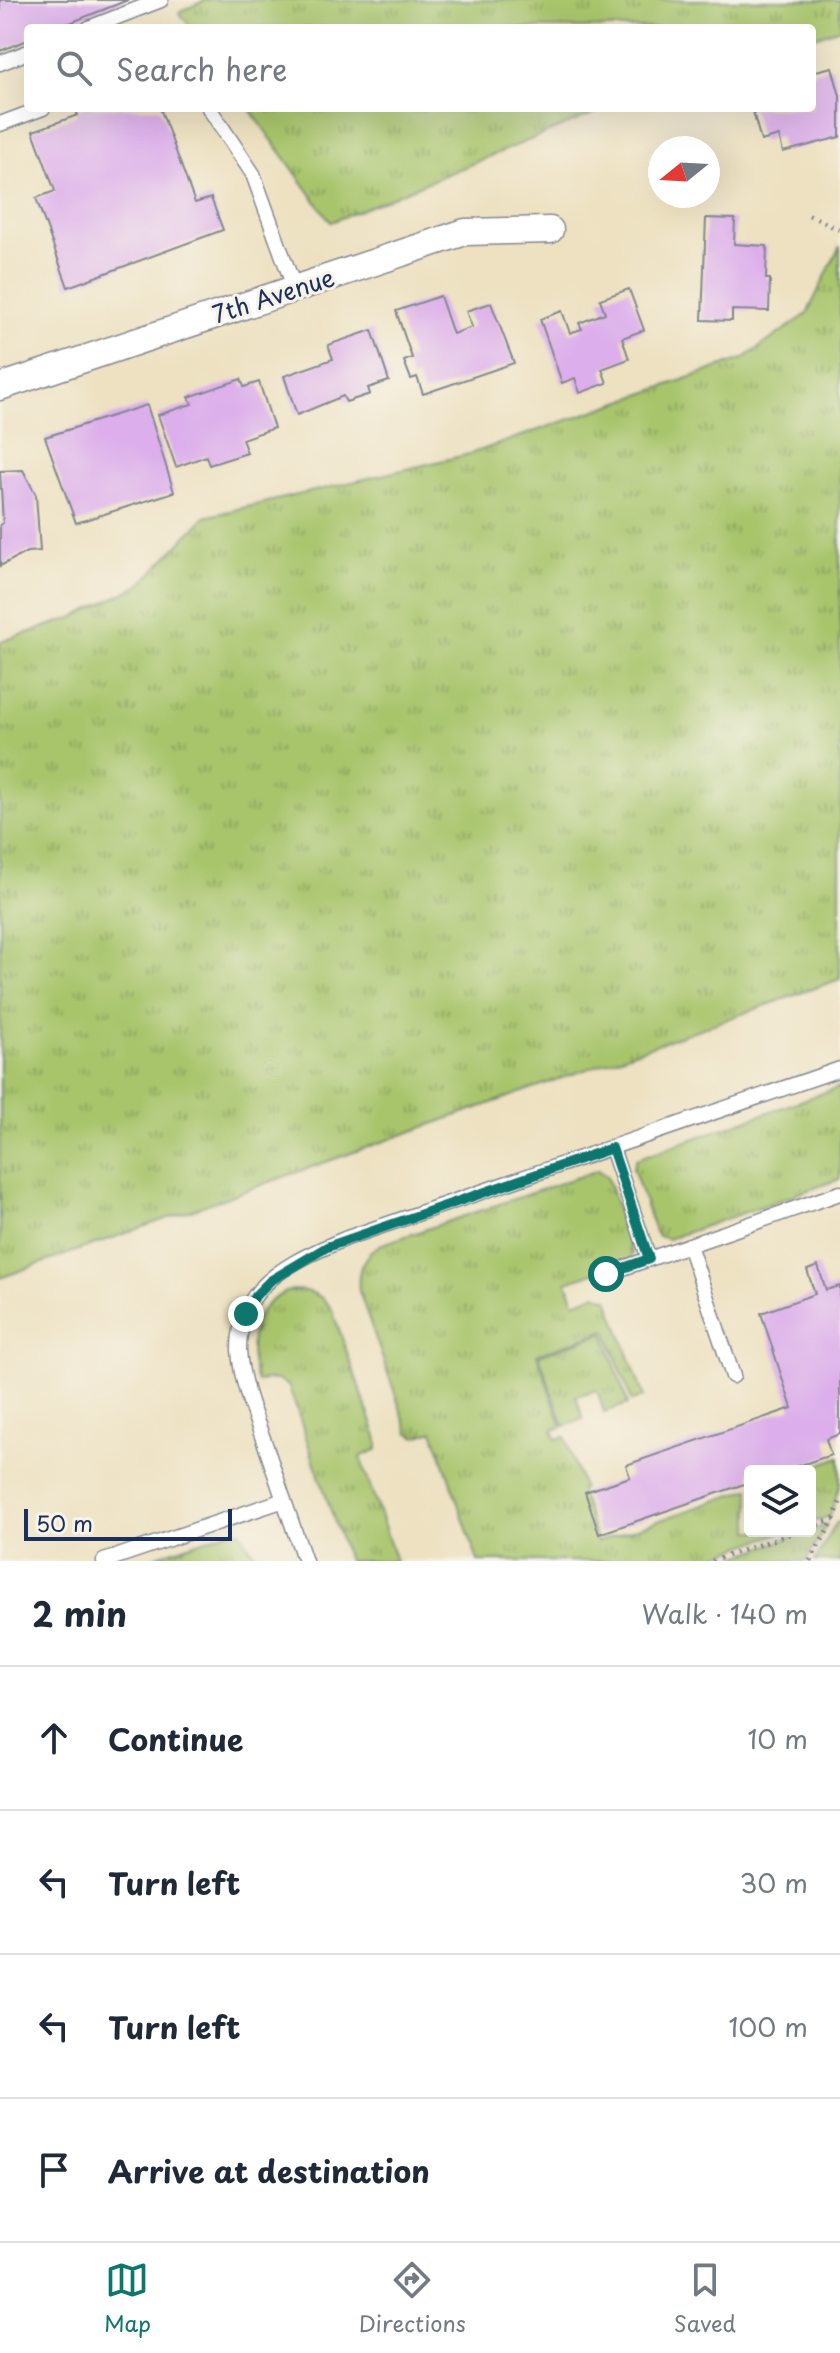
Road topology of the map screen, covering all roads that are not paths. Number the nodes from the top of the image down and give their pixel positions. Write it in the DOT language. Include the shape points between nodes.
graph roads {
  1 [pos="161,0"];
  2 [pos="99,24"];
  3 [pos="24,54"];
  4 [pos="0,63"];
  5 [pos="32,112"];
  6 [pos="212,112"];
  7 [pos="0,124"];
  8 [pos="550,230"];
  9 [pos="294,287"];
  10 [pos="0,387"];
  11 [pos="840,1069"];
  12 [pos="612,1148"];
  13 [pos="840,1193"];
  14 [pos="689,1245"];
  15 [pos="649,1259"];
  16 [pos="606,1274"];
  17 [pos="733,1376"];
  18 [pos="284,1500"];
  19 [pos="104,1561"];
  20 [pos="305,1561"];
  1 -- 2 [label="lane"];
  3 -- 4 [label="lane"];
  5 -- 7 [label="lane"];
  6 -- 9 [label="lane" via="253,174"];
  8 -- 9 [label="street, 7th Avenue" via="465,232"];
  9 -- 10 [label="street, 7th Avenue"];
  11 -- 12 [label="lane"];
  12 -- 15 [label="lane"];
  12 -- 18 [label="lane" via="347,1238 288,1268 255,1296 241,1330 240,1364"];
  13 -- 14 [label="lane"];
  14 -- 15 [label="lane"];
  14 -- 17 [label="lane"];
  15 -- 16 [label="lane"];
  18 -- 19 [label="lane"];
  18 -- 20 [label="lane"];
}
